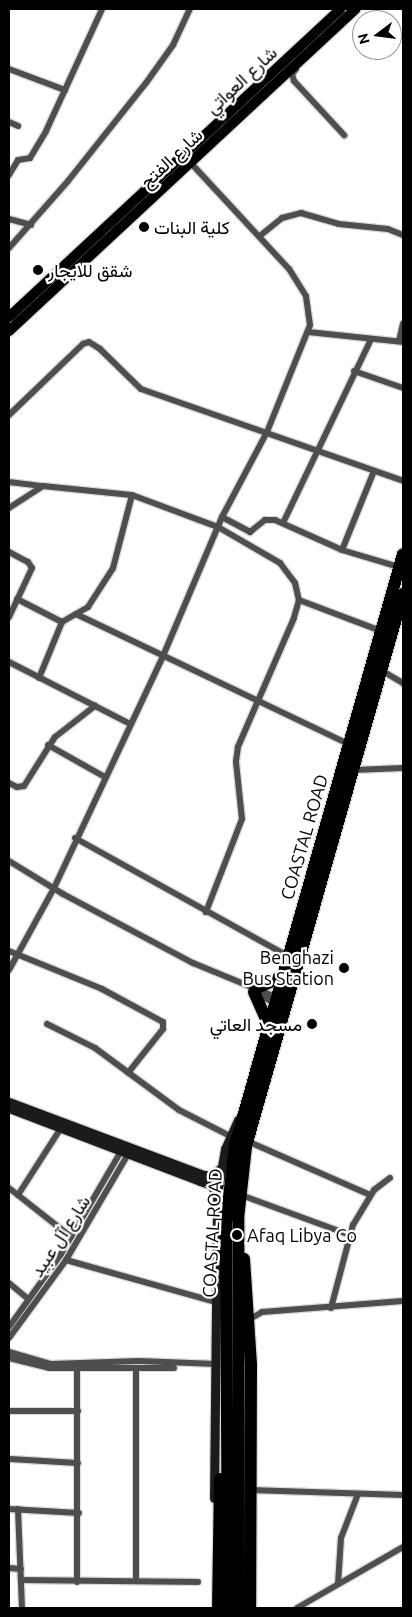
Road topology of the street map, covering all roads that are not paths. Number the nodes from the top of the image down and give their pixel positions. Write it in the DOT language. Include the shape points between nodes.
graph roads {
  1 [pos="102,9"];
  2 [pos="190,9"];
  3 [pos="340,9"];
  4 [pos="355,9"];
  5 [pos="296,63"];
  6 [pos="9,69"];
  7 [pos="65,90"];
  8 [pos="240,109"];
  9 [pos="9,122"];
  10 [pos="18,126"];
  11 [pos="344,135"];
  12 [pos="190,163"];
  13 [pos="9,175"];
  14 [pos="9,219"];
  15 [pos="31,225"];
  16 [pos="261,235"];
  17 [pos="403,235"];
  18 [pos="9,248"];
  19 [pos="88,251"];
  20 [pos="10,314"];
  21 [pos="403,323"];
  22 [pos="9,332"];
  23 [pos="308,332"];
  24 [pos="371,339"];
  25 [pos="401,341"];
  26 [pos="354,370"];
  27 [pos="403,388"];
  28 [pos="9,415"];
  29 [pos="267,432"];
  30 [pos="317,453"];
  31 [pos="374,470"];
  32 [pos="403,481"];
  33 [pos="9,482"];
  34 [pos="43,486"];
  35 [pos="132,495"];
  36 [pos="9,508"];
  37 [pos="222,517"];
  38 [pos="283,523"];
  39 [pos="218,527"];
  40 [pos="342,550"];
  41 [pos="9,552"];
  42 [pos="403,554"];
  43 [pos="399,567"];
  44 [pos="403,594"];
  45 [pos="17,599"];
  46 [pos="299,600"];
  47 [pos="76,614"];
  48 [pos="9,617"];
  49 [pos="62,622"];
  50 [pos="381,631"];
  51 [pos="163,656"];
  52 [pos="9,662"];
  53 [pos="381,670"];
  54 [pos="39,678"];
  55 [pos="403,683"];
  56 [pos="258,701"];
  57 [pos="95,706"];
  58 [pos="130,724"];
  59 [pos="48,744"];
  60 [pos="348,744"];
  61 [pos="403,768"];
  62 [pos="354,770"];
  63 [pos="104,777"];
  64 [pos="9,782"];
  65 [pos="75,838"];
  66 [pos="9,860"];
  67 [pos="54,888"];
  68 [pos="206,912"];
  69 [pos="9,950"];
  70 [pos="18,954"];
  71 [pos="288,956"];
  72 [pos="9,970"];
  73 [pos="282,977"];
  74 [pos="252,989"];
  75 [pos="275,1000"];
  76 [pos="47,1024"];
  77 [pos="268,1024"];
  78 [pos="128,1073"];
  79 [pos="9,1102"];
  80 [pos="9,1108"];
  81 [pos="243,1111"];
  82 [pos="61,1128"];
  83 [pos="230,1136"];
  84 [pos="247,1142"];
  85 [pos="127,1149"];
  86 [pos="220,1169"];
  87 [pos="390,1178"];
  88 [pos="9,1188"];
  89 [pos="240,1194"];
  90 [pos="18,1195"];
  91 [pos="217,1195"];
  92 [pos="370,1195"];
  93 [pos="238,1218"];
  94 [pos="350,1235"];
  95 [pos="71,1237"];
  96 [pos="66,1260"];
  97 [pos="9,1283"];
  98 [pos="28,1299"];
  99 [pos="216,1302"];
  100 [pos="403,1302"];
  101 [pos="331,1308"];
  102 [pos="250,1319"];
  103 [pos="9,1327"];
  104 [pos="9,1338"];
  105 [pos="9,1352"];
  106 [pos="9,1358"];
  107 [pos="216,1366"];
  108 [pos="78,1368"];
  109 [pos="136,1368"];
  110 [pos="9,1410"];
  111 [pos="78,1411"];
  112 [pos="226,1422"];
  113 [pos="9,1459"];
  114 [pos="78,1463"];
  115 [pos="250,1490"];
  116 [pos="358,1494"];
  117 [pos="403,1495"];
  118 [pos="9,1509"];
  119 [pos="18,1509"];
  120 [pos="79,1513"];
  121 [pos="216,1542"];
  122 [pos="403,1547"];
  123 [pos="233,1556"];
  124 [pos="9,1568"];
  125 [pos="21,1569"];
  126 [pos="21,1580"];
  127 [pos="136,1580"];
  128 [pos="77,1582"];
  129 [pos="198,1582"];
  130 [pos="338,1584"];
  131 [pos="22,1608"];
  132 [pos="218,1608"];
  133 [pos="228,1608"];
  134 [pos="239,1608"];
  135 [pos="250,1608"];
  136 [pos="297,1608"];
  1 -- 7 [label="street"];
  2 -- 15 [label="street" via="173,45 146,83"];
  3 -- 8 [label="main road, شارع العواتي"];
  4 -- 5 [label="main road, شارع الفتح"];
  5 -- 8 [label="main road, شارع الفتح"];
  5 -- 11 [label="street" via="294,81"];
  6 -- 7 [label="street"];
  7 -- 13 [label="street" via="30,158 18,160"];
  8 -- 12 [label="main road, شارع الفتح"];
  8 -- 19 [label="main road, شارع العواتي"];
  9 -- 10 [label="street"];
  12 -- 16 [label="street"];
  12 -- 19 [label="main road, شارع الفتح"];
  14 -- 15 [label="street"];
  15 -- 18 [label="street"];
  16 -- 17 [label="street" via="282,218 300,213 339,224 388,229"];
  16 -- 23 [label="street" via="306,296 311,317"];
  19 -- 20 [label="main road, شارع العواتي"];
  19 -- 22 [label="main road, شارع الفتح"];
  21 -- 25 [label="street"];
  23 -- 24 [label="street"];
  23 -- 29 [label="street"];
  24 -- 25 [label="street"];
  24 -- 26 [label="street"];
  26 -- 27 [label="street"];
  26 -- 30 [label="street"];
  28 -- 29 [label="street" via="83,344 89,342 141,389"];
  29 -- 30 [label="street"];
  29 -- 37 [label="street"];
  30 -- 31 [label="street"];
  30 -- 38 [label="street"];
  31 -- 32 [label="street"];
  31 -- 40 [label="street"];
  33 -- 34 [label="street"];
  34 -- 35 [label="street"];
  34 -- 36 [label="street"];
  35 -- 39 [label="street"];
  35 -- 47 [label="street" via="114,568 88,607"];
  37 -- 38 [label="street" via="247,532 270,519"];
  37 -- 39 [label="street"];
  38 -- 40 [label="street"];
  39 -- 46 [label="street" via="280,563 294,583"];
  39 -- 51 [label="street"];
  40 -- 43 [label="street"];
  41 -- 45 [label="street" via="28,562 32,568"];
  42 -- 43 [label="highway, COASTAL ROAD"];
  43 -- 50 [label="highway, COASTAL ROAD"];
  44 -- 53 [label="highway, COASTAL ROAD"];
  45 -- 48 [label="street"];
  45 -- 49 [label="street"];
  46 -- 50 [label="street"];
  46 -- 56 [label="street"];
  47 -- 49 [label="street"];
  47 -- 51 [label="street"];
  49 -- 54 [label="street"];
  50 -- 60 [label="highway, COASTAL ROAD"];
  51 -- 56 [label="street" via="182,668"];
  51 -- 58 [label="street"];
  52 -- 54 [label="street"];
  53 -- 55 [label="street"];
  53 -- 62 [label="highway, COASTAL ROAD"];
  54 -- 57 [label="street"];
  56 -- 60 [label="street"];
  56 -- 68 [label="street" via="238,747 242,819"];
  57 -- 58 [label="street"];
  57 -- 59 [label="street"];
  58 -- 63 [label="street"];
  59 -- 63 [label="street"];
  59 -- 64 [label="street" via="24,786 17,787"];
  60 -- 71 [label="highway, COASTAL ROAD"];
  61 -- 62 [label="street"];
  62 -- 84 [label="highway, COASTAL ROAD"];
  63 -- 65 [label="street"];
  65 -- 67 [label="street"];
  65 -- 68 [label="street"];
  66 -- 67 [label="street"];
  67 -- 70 [label="street"];
  67 -- 74 [label="street" via="194,963"];
  68 -- 71 [label="street"];
  69 -- 70 [label="street"];
  70 -- 72 [label="street"];
  70 -- 78 [label="street" via="102,989 163,1022 163,1030"];
  71 -- 73 [label="highway, COASTAL ROAD"];
  73 -- 74 [label="highway"];
  73 -- 75 [label="highway, COASTAL ROAD"];
  74 -- 75 [label="street"];
  74 -- 77 [label="highway"];
  75 -- 77 [label="highway, COASTAL ROAD"];
  76 -- 78 [label="street" via="95,1048"];
  77 -- 81 [label="highway, COASTAL ROAD"];
  78 -- 83 [label="street" via="179,1110"];
  79 -- 85 [label="street"];
  80 -- 82 [label="street"];
  81 -- 83 [label="street"];
  81 -- 112 [label="highway, COASTAL ROAD" via="235,1145 226,1222"];
  82 -- 85 [label="street"];
  82 -- 90 [label="street"];
  83 -- 86 [label="street"];
  84 -- 89 [label="highway, COASTAL ROAD"];
  84 -- 92 [label="street"];
  85 -- 86 [label="street" via="203,1175 211,1175"];
  85 -- 91 [label="street" via="200,1180 211,1186"];
  85 -- 95 [label="street, شارع آل عبيد"];
  85 -- 96 [label="street, شارع آل عبيد"];
  86 -- 91 [label="street"];
  87 -- 92 [label="street"];
  88 -- 90 [label="street"];
  89 -- 93 [label="highway, COASTAL ROAD"];
  89 -- 94 [label="street"];
  90 -- 95 [label="street"];
  91 -- 99 [label="street"];
  92 -- 94 [label="street"];
  93 -- 102 [label="highway"];
  93 -- 123 [label="highway, COASTAL ROAD"];
  94 -- 101 [label="street"];
  95 -- 98 [label="street, شارع آل عبيد"];
  96 -- 99 [label="street"];
  96 -- 104 [label="street, شارع آل عبيد"];
  97 -- 98 [label="street"];
  98 -- 103 [label="street, شارع آل عبيد"];
  99 -- 107 [label="street"];
  100 -- 101 [label="street"];
  101 -- 102 [label="street" via="262,1312"];
  102 -- 115 [label="highway"];
  105 -- 107 [label="street" via="51,1364 139,1361"];
  106 -- 108 [label="street" via="49,1368"];
  107 -- 109 [label="street"];
  107 -- 121 [label="street"];
  108 -- 109 [label="street"];
  108 -- 111 [label="street"];
  109 -- 127 [label="street"];
  110 -- 111 [label="street"];
  111 -- 114 [label="street"];
  112 -- 121 [label="highway"];
  112 -- 123 [label="highway, COASTAL ROAD"];
  113 -- 114 [label="street"];
  114 -- 120 [label="street"];
  115 -- 116 [label="street"];
  115 -- 135 [label="highway"];
  116 -- 117 [label="street"];
  116 -- 130 [label="street" via="341,1538"];
  118 -- 119 [label="street"];
  119 -- 120 [label="street"];
  119 -- 125 [label="street"];
  120 -- 128 [label="street"];
  121 -- 132 [label="highway"];
  122 -- 130 [label="street"];
  123 -- 133 [label="highway, COASTAL ROAD"];
  123 -- 134 [label="highway, COASTAL ROAD"];
  124 -- 125 [label="street"];
  125 -- 126 [label="street"];
  126 -- 128 [label="street"];
  126 -- 131 [label="street"];
  127 -- 128 [label="street"];
  127 -- 129 [label="street"];
  130 -- 136 [label="street"];
}
